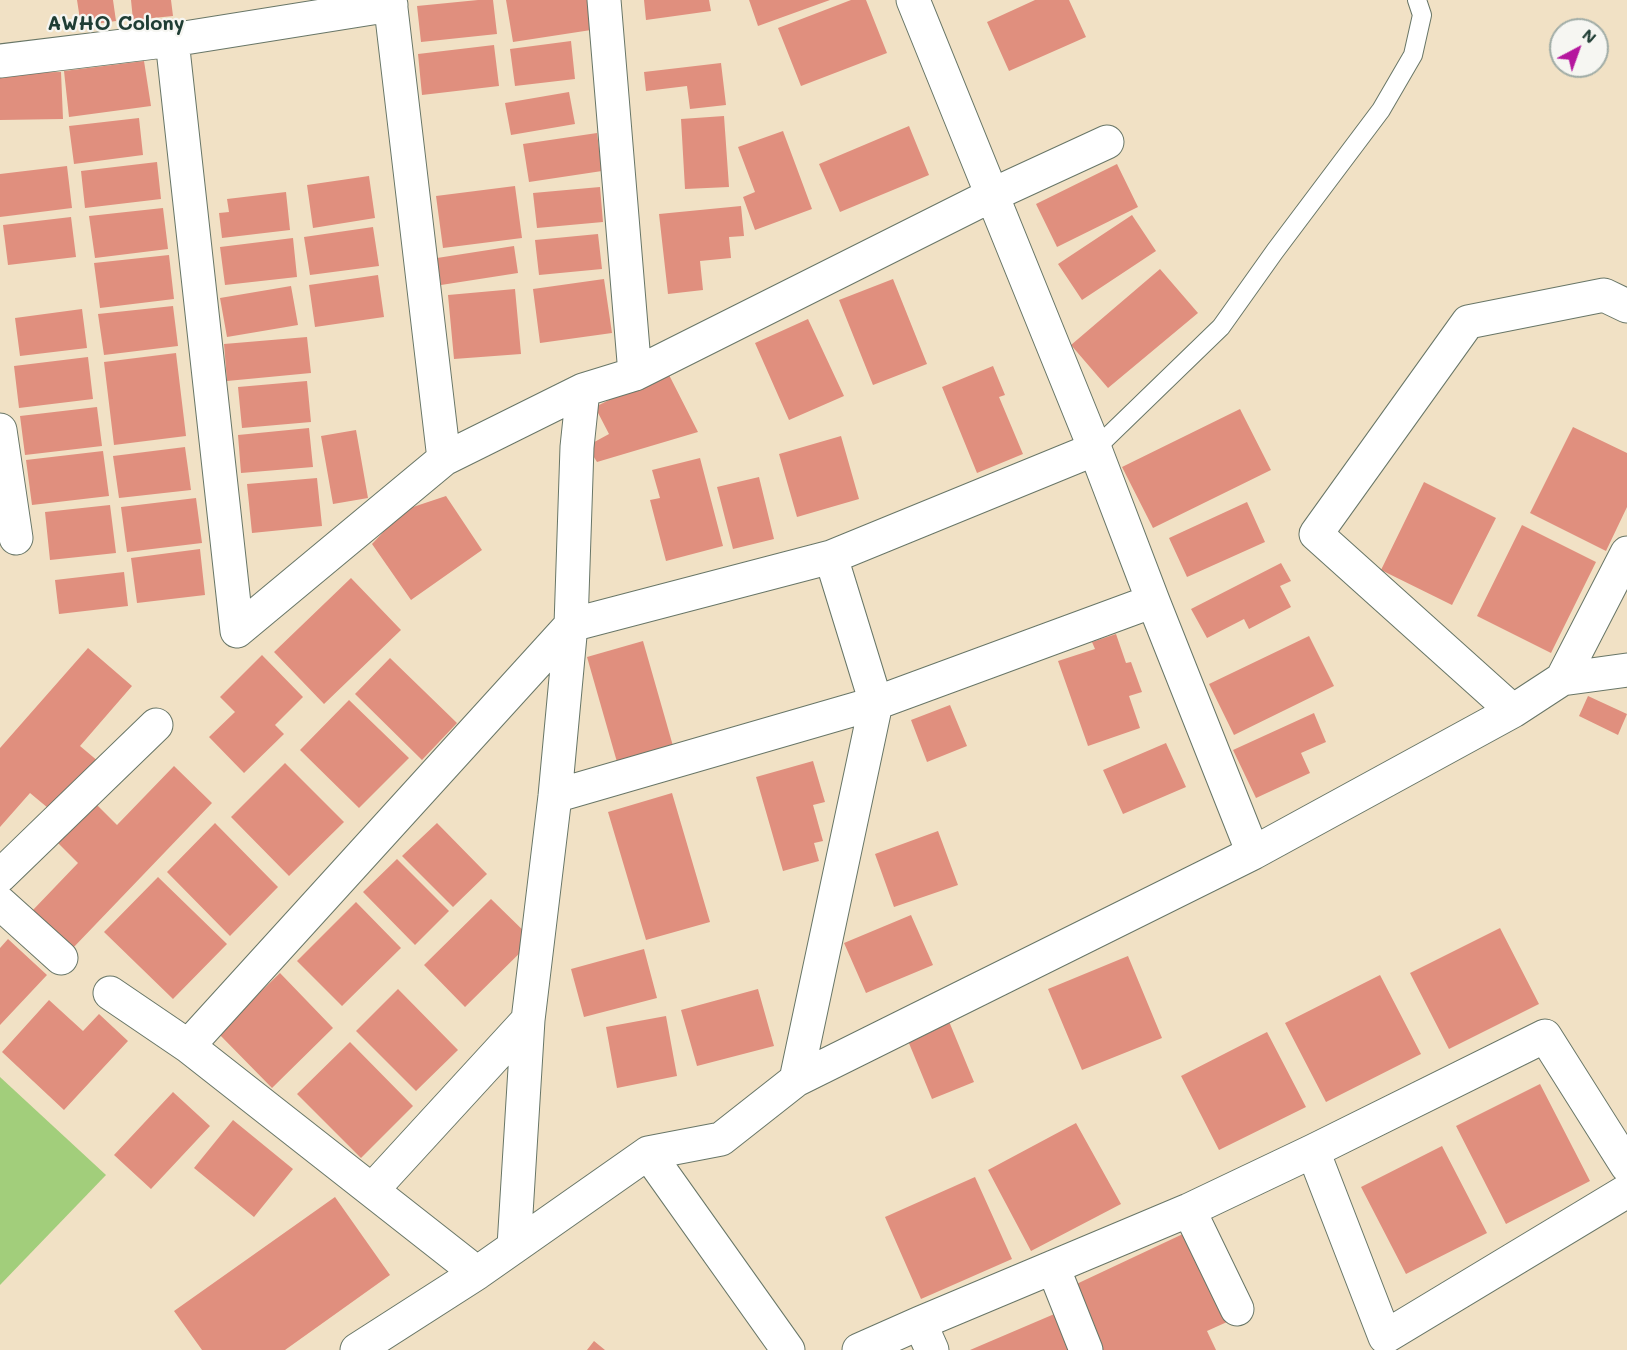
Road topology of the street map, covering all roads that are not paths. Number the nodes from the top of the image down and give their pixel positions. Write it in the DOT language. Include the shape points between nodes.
graph roads {
  1 [pos="604,0"];
  2 [pos="913,0"];
  3 [pos="1417,0"];
  4 [pos="391,3"];
  5 [pos="172,40"];
  6 [pos="0,61"];
  7 [pos="1107,142"];
  8 [pos="992,195"];
  9 [pos="1627,306"];
  10 [pos="635,374"];
  11 [pos="583,390"];
  12 [pos="0,430"];
  13 [pos="1095,449"];
  14 [pos="444,459"];
  15 [pos="16,538"];
  16 [pos="1627,553"];
  17 [pos="831,557"];
  18 [pos="1153,601"];
  19 [pos="571,625"];
  20 [pos="1627,670"];
  21 [pos="1562,679"];
  22 [pos="876,704"];
  23 [pos="1513,711"];
  24 [pos="156,724"];
  25 [pos="555,796"];
  26 [pos="1253,853"];
  27 [pos="0,876"];
  28 [pos="0,903"];
  29 [pos="61,958"];
  30 [pos="110,993"];
  31 [pos="528,1020"];
  32 [pos="188,1046"];
  33 [pos="796,1080"];
  34 [pos="1622,1150"];
  35 [pos="1313,1151"];
  36 [pos="648,1153"];
  37 [pos="372,1190"];
  38 [pos="1627,1191"];
  39 [pos="1189,1210"];
  40 [pos="514,1246"];
  41 [pos="1053,1267"];
  42 [pos="477,1273"];
  43 [pos="1237,1309"];
  44 [pos="926,1336"];
  45 [pos="357,1350"];
  46 [pos="788,1350"];
  47 [pos="859,1350"];
  48 [pos="1086,1350"];
  1 -- 10 [label="street"];
  2 -- 8 [label="street"];
  3 -- 13 [label="lane" via="1422,15 1413,56 1381,110 1221,327"];
  4 -- 5 [label="street"];
  4 -- 14 [label="street"];
  5 -- 6 [label="street"];
  5 -- 14 [label="street" via="237,631"];
  7 -- 8 [label="street"];
  8 -- 10 [label="street"];
  8 -- 13 [label="street"];
  9 -- 23 [label="street" via="1604,294 1468,322 1316,534"];
  10 -- 11 [label="street"];
  11 -- 14 [label="street"];
  11 -- 19 [label="street" via="577,447"];
  12 -- 15 [label="street"];
  13 -- 17 [label="street"];
  13 -- 18 [label="street"];
  16 -- 21 [label="street"];
  17 -- 19 [label="street"];
  17 -- 22 [label="street"];
  18 -- 22 [label="street"];
  18 -- 26 [label="street"];
  19 -- 25 [label="street"];
  19 -- 32 [label="street"];
  20 -- 21 [label="street"];
  21 -- 23 [label="street"];
  22 -- 25 [label="street"];
  22 -- 33 [label="street"];
  23 -- 26 [label="street"];
  24 -- 27 [label="street"];
  25 -- 31 [label="street"];
  26 -- 33 [label="street"];
  28 -- 29 [label="street"];
  30 -- 32 [label="street"];
  31 -- 37 [label="street"];
  31 -- 40 [label="street"];
  32 -- 37 [label="street"];
  33 -- 36 [label="street" via="721,1139"];
  34 -- 35 [label="street" via="1545,1036"];
  35 -- 38 [label="street" via="1385,1337"];
  35 -- 39 [label="street"];
  36 -- 40 [label="street"];
  36 -- 46 [label="street"];
  37 -- 42 [label="street"];
  39 -- 41 [label="street"];
  39 -- 43 [label="street"];
  40 -- 42 [label="street"];
  41 -- 44 [label="street"];
  41 -- 48 [label="street"];
  42 -- 45 [label="street"];
  44 -- 47 [label="street"];
}
